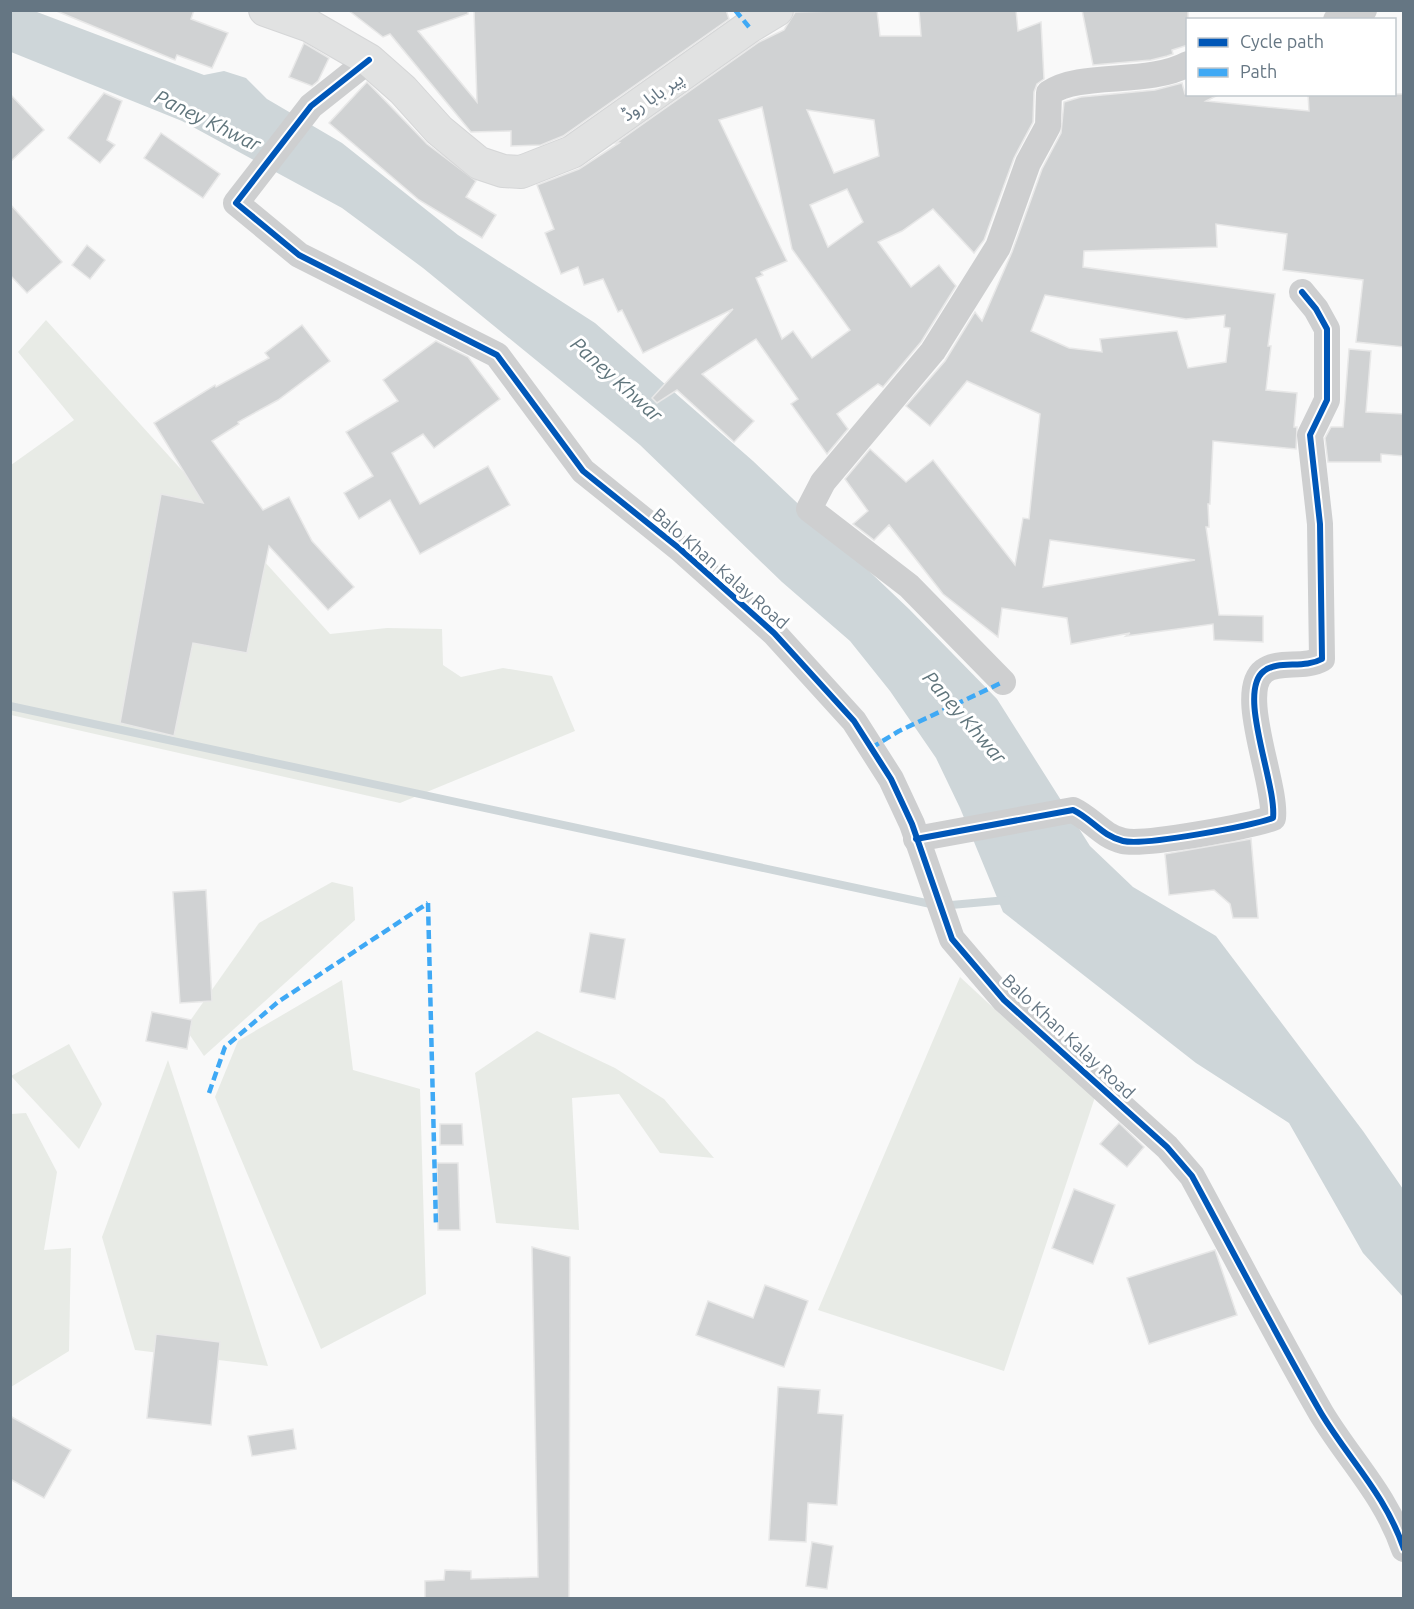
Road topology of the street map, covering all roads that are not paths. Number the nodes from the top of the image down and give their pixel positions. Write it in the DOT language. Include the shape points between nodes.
graph roads {
  1 [pos="265,10"];
  2 [pos="777,10"];
  3 [pos="1364,10"];
  4 [pos="1342,18"];
  5 [pos="369,60"];
  6 [pos="1186,65"];
  7 [pos="1302,292"];
  8 [pos="1003,682"];
  9 [pos="916,838"];
  10 [pos="1404,1549"];
  1 -- 5 [label="main road" via="310,26"];
  2 -- 5 [label="main road, پیر بابا روڈ" via="572,152 521,172 479,163 439,130"];
  3 -- 4 [label="street"];
  5 -- 9 [label="street, Balo Khan Kalay Road" via="311,106 236,203 299,255 497,355 583,471 680,549 774,633 855,721 891,779"];
  6 -- 8 [label="street" via="1144,77 1063,84 1049,93 1048,126 1028,163 998,247 933,351 823,483 809,509 909,586"];
  7 -- 9 [label="street" via="1327,329 1326,400 1310,435 1320,524 1322,658 1314,663 1276,666 1264,671 1257,682 1254,718 1274,794 1273,818 1252,825 1125,841 1101,832 1073,810"];
  9 -- 10 [label="street, Balo Khan Kalay Road" via="952,939 1004,1000 1167,1147 1192,1176 1322,1414 1382,1498"];
}
